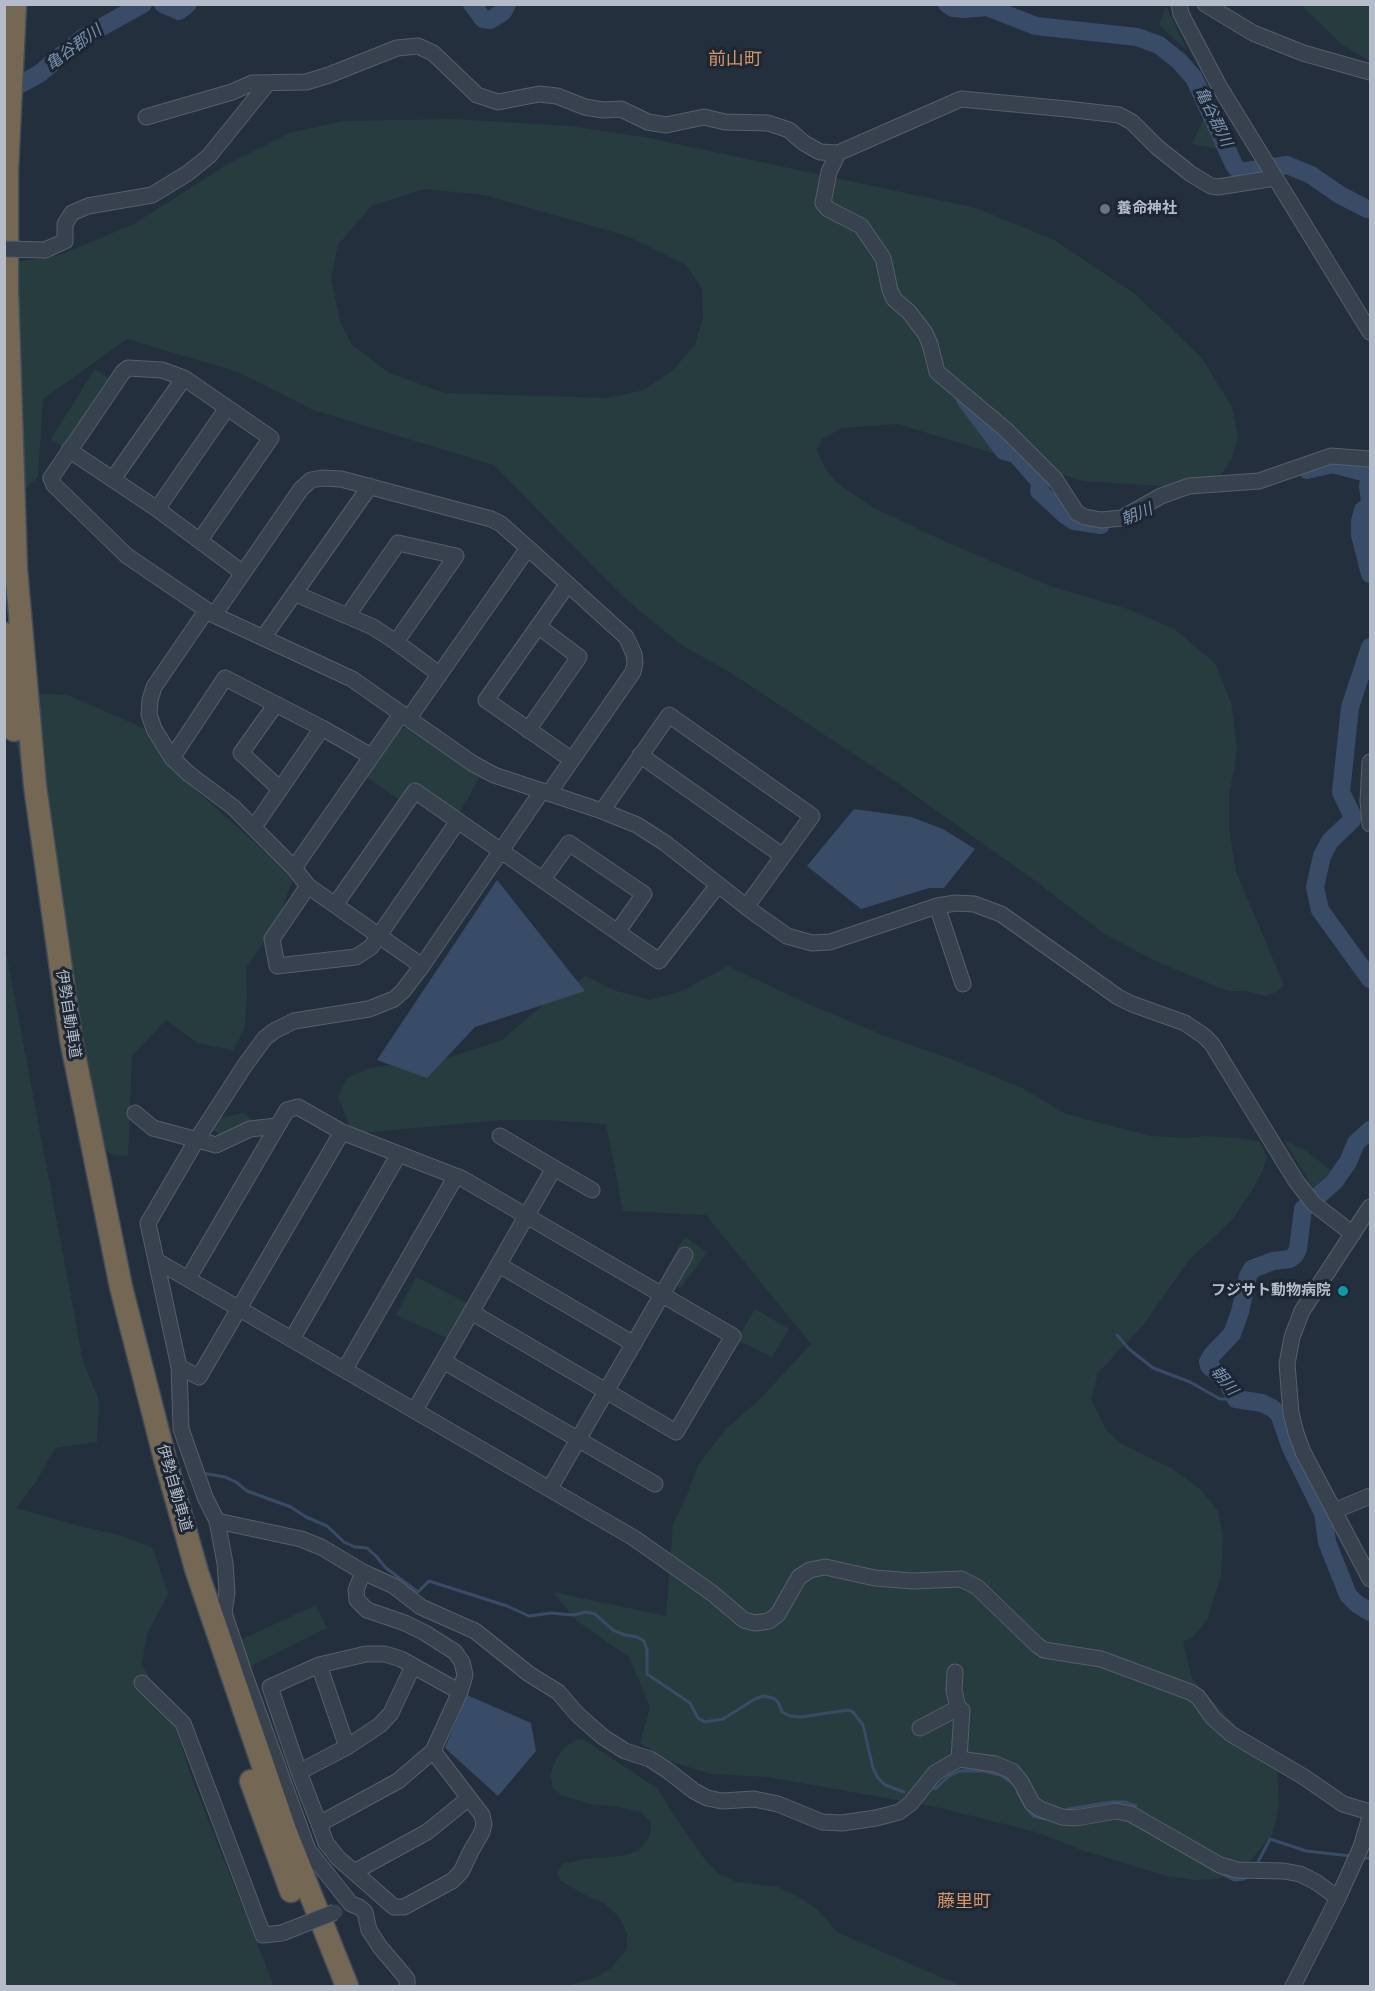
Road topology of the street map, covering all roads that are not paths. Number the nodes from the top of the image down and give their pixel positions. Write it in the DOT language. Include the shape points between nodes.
graph roads {
  1 [pos="1179,4"];
  2 [pos="1205,4"];
  3 [pos="14,11"];
  4 [pos="1371,72"];
  5 [pos="268,83"];
  6 [pos="146,117"];
  7 [pos="838,153"];
  8 [pos="1273,173"];
  9 [pos="4,249"];
  10 [pos="1371,332"];
  11 [pos="184,378"];
  12 [pos="227,408"];
  13 [pos="69,450"];
  14 [pos="1371,459"];
  15 [pos="113,479"];
  16 [pos="370,486"];
  17 [pos="157,509"];
  18 [pos="200,540"];
  19 [pos="528,548"];
  20 [pos="243,573"];
  21 [pos="568,584"];
  22 [pos="296,594"];
  23 [pos="4,606"];
  24 [pos="210,613"];
  25 [pos="348,615"];
  26 [pos="538,626"];
  27 [pos="263,638"];
  28 [pos="396,642"];
  29 [pos="439,674"];
  30 [pos="276,704"];
  31 [pos="405,716"];
  32 [pos="322,728"];
  33 [pos="528,730"];
  34 [pos="640,755"];
  35 [pos="371,756"];
  36 [pos="172,758"];
  37 [pos="572,760"];
  38 [pos="1371,762"];
  39 [pos="280,789"];
  40 [pos="545,792"];
  41 [pos="602,811"];
  42 [pos="259,820"];
  43 [pos="458,821"];
  44 [pos="1371,824"];
  45 [pos="501,851"];
  46 [pos="783,856"];
  47 [pos="294,868"];
  48 [pos="543,879"];
  49 [pos="718,885"];
  50 [pos="309,886"];
  51 [pos="335,905"];
  52 [pos="937,906"];
  53 [pos="746,907"];
  54 [pos="618,931"];
  55 [pos="379,935"];
  56 [pos="422,966"];
  57 [pos="963,984"];
  58 [pos="64,1039"];
  59 [pos="135,1113"];
  60 [pos="277,1126"];
  61 [pos="342,1132"];
  62 [pos="500,1136"];
  63 [pos="196,1141"];
  64 [pos="399,1154"];
  65 [pos="554,1168"];
  66 [pos="456,1176"];
  67 [pos="592,1190"];
  68 [pos="1371,1207"];
  69 [pos="527,1216"];
  70 [pos="1353,1234"];
  71 [pos="685,1255"];
  72 [pos="157,1261"];
  73 [pos="499,1265"];
  74 [pos="188,1279"];
  75 [pos="114,1288"];
  76 [pos="662,1295"];
  77 [pos="240,1309"];
  78 [pos="471,1312"];
  79 [pos="292,1339"];
  80 [pos="634,1344"];
  81 [pos="443,1361"];
  82 [pos="179,1367"];
  83 [pos="345,1369"];
  84 [pos="606,1391"];
  85 [pos="415,1410"];
  86 [pos="578,1440"];
  87 [pos="655,1484"];
  88 [pos="550,1488"];
  89 [pos="1371,1497"];
  90 [pos="1334,1511"];
  91 [pos="217,1521"];
  92 [pos="363,1572"];
  93 [pos="1371,1579"];
  94 [pos="319,1665"];
  95 [pos="412,1666"];
  96 [pos="955,1672"];
  97 [pos="142,1683"];
  98 [pos="460,1692"];
  99 [pos="958,1708"];
  100 [pos="920,1728"];
  101 [pos="347,1747"];
  102 [pos="433,1751"];
  103 [pos="959,1759"];
  104 [pos="299,1772"];
  105 [pos="306,1792"];
  106 [pos="289,1798"];
  107 [pos="469,1798"];
  108 [pos="1370,1820"];
  109 [pos="319,1824"];
  110 [pos="354,1872"];
  111 [pos="1338,1898"];
  112 [pos="351,1904"];
  113 [pos="330,1986"];
  114 [pos="346,1986"];
  115 [pos="407,1986"];
  116 [pos="1293,1986"];
  1 -- 8 [label="street" via="1193,39"];
  2 -- 4 [label="street" via="1263,37"];
  3 -- 58 [label="highway, 伊勢自動車道" via="7,170 7,337 16,569 34,786"];
  5 -- 6 [label="street" via="252,83"];
  5 -- 7 [label="street" via="306,82 397,48 418,46 433,52 477,95 498,102 539,94 585,107 621,109 648,122 666,125 704,117 725,122 768,123 789,130 820,152"];
  5 -- 9 [label="street, bridge" via="208,156 188,173 152,195 88,206 72,213 64,224 65,241 45,250"];
  7 -- 8 [label="street" via="961,99 1119,116 1132,122 1157,147 1211,186"];
  7 -- 14 [label="street" via="829,172 824,203 867,234 883,258 894,299 925,333 937,372 1006,430 1055,479 1077,513 1101,520 1122,518 1161,496 1189,486 1259,481 1331,456"];
  8 -- 10 [label="street"];
  11 -- 12 [label="street"];
  11 -- 13 [label="street" via="162,370 128,368"];
  11 -- 15 [label="street"];
  12 -- 17 [label="street"];
  12 -- 18 [label="street" via="271,438"];
  13 -- 15 [label="street"];
  13 -- 24 [label="street" via="51,478 54,484 127,556"];
  15 -- 17 [label="street"];
  16 -- 19 [label="street" via="481,515 501,524"];
  16 -- 20 [label="street" via="341,479 311,480"];
  16 -- 22 [label="street"];
  17 -- 18 [label="street"];
  18 -- 20 [label="street"];
  19 -- 21 [label="street"];
  19 -- 29 [label="street"];
  20 -- 24 [label="street"];
  21 -- 26 [label="street"];
  21 -- 37 [label="street" via="626,637 635,663 626,684"];
  22 -- 25 [label="street"];
  22 -- 27 [label="street"];
  23 -- 58 [label="highway, 伊勢自動車道" via="20,788 36,904"];
  24 -- 27 [label="street"];
  24 -- 36 [label="street" via="161,676 150,700 154,729"];
  25 -- 28 [label="street"];
  25 -- 28 [label="street" via="398,543 456,556"];
  26 -- 33 [label="street" via="579,657"];
  26 -- 33 [label="street" via="486,700"];
  27 -- 31 [label="street" via="347,676"];
  28 -- 29 [label="street"];
  29 -- 31 [label="street"];
  30 -- 32 [label="street"];
  30 -- 36 [label="street" via="225,678"];
  30 -- 39 [label="street" via="241,753"];
  31 -- 35 [label="street"];
  31 -- 40 [label="street" via="494,776"];
  32 -- 35 [label="street"];
  32 -- 39 [label="street"];
  33 -- 37 [label="street"];
  34 -- 41 [label="street"];
  34 -- 46 [label="street"];
  34 -- 46 [label="street" via="669,715 812,816"];
  35 -- 47 [label="street"];
  36 -- 47 [label="street" via="233,807"];
  37 -- 40 [label="street"];
  38 -- 44 [label="street"];
  39 -- 42 [label="street"];
  40 -- 41 [label="street"];
  40 -- 45 [label="street"];
  41 -- 49 [label="street" via="651,833"];
  43 -- 45 [label="street"];
  43 -- 51 [label="street" via="415,790"];
  43 -- 55 [label="street"];
  45 -- 48 [label="street"];
  45 -- 56 [label="street"];
  46 -- 53 [label="street"];
  47 -- 50 [label="street"];
  48 -- 54 [label="street"];
  48 -- 54 [label="street" via="569,843 644,894"];
  49 -- 53 [label="street"];
  49 -- 54 [label="street" via="659,961"];
  50 -- 51 [label="street"];
  50 -- 55 [label="street" via="272,939 276,966 356,957 371,947"];
  51 -- 55 [label="street"];
  52 -- 53 [label="street" via="820,943 780,933"];
  52 -- 57 [label="street"];
  52 -- 70 [label="street" via="964,902 993,910 1125,1001 1195,1029 1212,1044 1296,1181 1310,1199"];
  55 -- 56 [label="street"];
  56 -- 63 [label="street" via="403,991 385,1004 294,1021 274,1031 256,1049"];
  58 -- 75 [label="highway, 伊勢自動車道" via="76,1148"];
  59 -- 63 [label="street" via="153,1128"];
  60 -- 61 [label="street" via="287,1110 298,1107"];
  60 -- 63 [label="street" via="250,1129 216,1145"];
  60 -- 74 [label="street"];
  61 -- 64 [label="street"];
  61 -- 77 [label="street"];
  62 -- 65 [label="street"];
  63 -- 72 [label="street" via="148,1223"];
  64 -- 66 [label="street"];
  64 -- 79 [label="street"];
  65 -- 67 [label="street"];
  65 -- 69 [label="street"];
  66 -- 69 [label="street"];
  66 -- 83 [label="street"];
  68 -- 70 [label="street"];
  69 -- 73 [label="street"];
  69 -- 76 [label="street"];
  70 -- 90 [label="street" via="1302,1311 1287,1364 1296,1433"];
  71 -- 76 [label="street"];
  72 -- 74 [label="street"];
  72 -- 82 [label="street"];
  73 -- 78 [label="street"];
  73 -- 80 [label="street"];
  74 -- 77 [label="street"];
  75 -- 113 [label="highway, 伊勢自動車道" via="150,1462 270,1836"];
  75 -- 114 [label="highway, 伊勢自動車道" via="197,1572 285,1830"];
  76 -- 80 [label="street"];
  76 -- 84 [label="street" via="733,1336 676,1432"];
  77 -- 79 [label="street"];
  77 -- 82 [label="street" via="199,1377"];
  78 -- 81 [label="street"];
  78 -- 84 [label="street"];
  79 -- 83 [label="street"];
  80 -- 84 [label="street"];
  81 -- 85 [label="street"];
  81 -- 86 [label="street"];
  82 -- 91 [label="street" via="181,1429"];
  83 -- 85 [label="street"];
  84 -- 86 [label="street"];
  85 -- 88 [label="street"];
  86 -- 87 [label="street"];
  86 -- 88 [label="street"];
  88 -- 108 [label="street" via="634,1538 744,1620 755,1623 769,1621 778,1614 799,1577 810,1570 825,1567 875,1578 913,1581 962,1579 977,1587 1044,1650 1101,1659 1190,1692 1231,1734"];
  89 -- 90 [label="street"];
  90 -- 93 [label="street"];
  91 -- 92 [label="street" via="301,1539"];
  91 -- 106 [label="street" via="225,1563 224,1613"];
  92 -- 98 [label="street" via="356,1590 357,1600 367,1610 405,1623 456,1652 465,1675"];
  92 -- 103 [label="street" via="394,1586 421,1607 475,1631 558,1692 603,1737 650,1760 707,1798 754,1799 822,1821 842,1823 876,1818 899,1812 935,1773"];
  94 -- 95 [label="street" via="366,1654 385,1654"];
  94 -- 101 [label="street"];
  94 -- 104 [label="street" via="270,1687"];
  95 -- 98 [label="street"];
  95 -- 101 [label="street" via="391,1713"];
  96 -- 99 [label="street"];
  97 -- 112 [label="street, bridge" via="183,1724 263,1935 282,1933"];
  98 -- 102 [label="street"];
  99 -- 100 [label="street"];
  99 -- 103 [label="street" via="962,1710"];
  101 -- 104 [label="street"];
  102 -- 107 [label="street"];
  102 -- 109 [label="street" via="398,1781"];
  103 -- 111 [label="street" via="995,1764 1012,1771 1040,1809 1076,1818 1116,1810 1131,1814 1220,1865 1237,1870 1300,1874"];
  104 -- 105 [label="street"];
  105 -- 106 [label="street"];
  105 -- 109 [label="street"];
  106 -- 112 [label="street" via="308,1850"];
  107 -- 110 [label="street" via="428,1832"];
  107 -- 110 [label="street" via="484,1824 461,1872 452,1881 404,1907 394,1907"];
  108 -- 111 [label="street"];
  109 -- 110 [label="street" via="326,1843"];
  111 -- 116 [label="street"];
  112 -- 115 [label="street" via="365,1912 369,1930 407,1978"];
}
